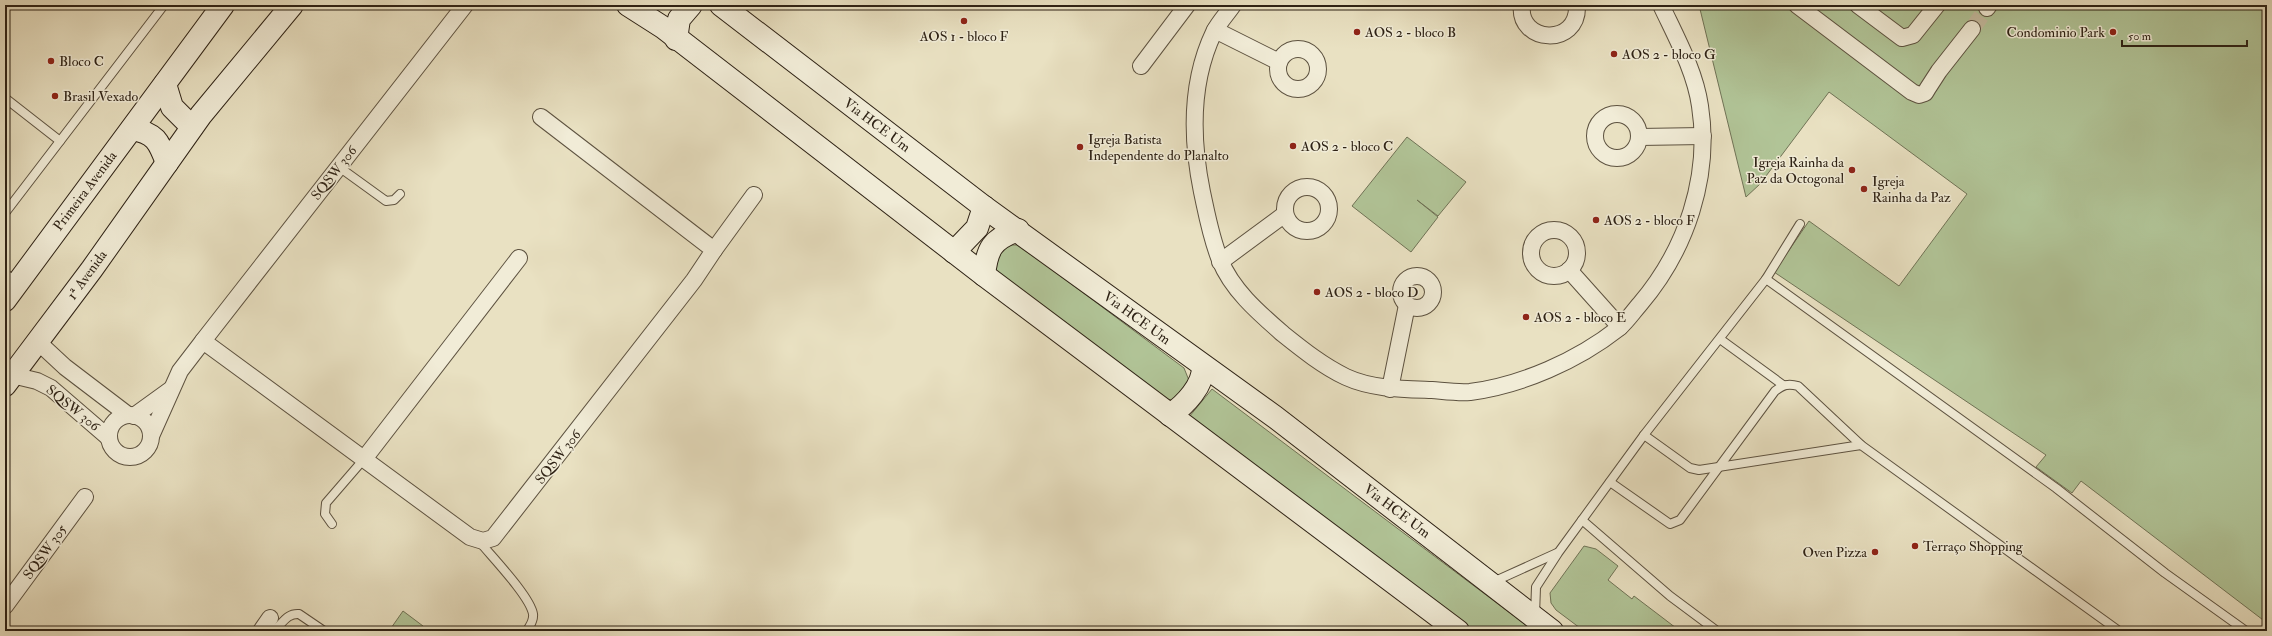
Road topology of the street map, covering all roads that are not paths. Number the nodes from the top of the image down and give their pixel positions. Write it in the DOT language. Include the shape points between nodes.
graph roads {
  1 [pos="164,5"];
  2 [pos="223,5"];
  3 [pos="292,5"];
  4 [pos="465,5"];
  5 [pos="628,5"];
  6 [pos="691,5"];
  7 [pos="721,5"];
  8 [pos="1187,5"];
  9 [pos="1233,5"];
  10 [pos="1522,5"];
  11 [pos="1577,5"];
  12 [pos="1661,5"];
  13 [pos="1797,5"];
  14 [pos="1858,5"];
  15 [pos="1937,5"];
  16 [pos="1972,29"];
  17 [pos="1215,30"];
  18 [pos="676,39"];
  19 [pos="1279,62"];
  20 [pos="1141,66"];
  21 [pos="165,84"];
  22 [pos="5,98"];
  23 [pos="541,117"];
  24 [pos="192,127"];
  25 [pos="132,129"];
  26 [pos="1703,136"];
  27 [pos="1639,137"];
  28 [pos="60,141"];
  29 [pos="167,163"];
  30 [pos="339,167"];
  31 [pos="400,194"];
  32 [pos="754,195"];
  33 [pos="984,206"];
  34 [pos="5,213"];
  35 [pos="1285,214"];
  36 [pos="1800,224"];
  37 [pos="1018,230"];
  38 [pos="714,250"];
  39 [pos="954,252"];
  40 [pos="519,258"];
  41 [pos="1220,262"];
  42 [pos="1569,270"];
  43 [pos="984,275"];
  44 [pos="1766,279"];
  45 [pos="9,285"];
  46 [pos="1407,305"];
  47 [pos="1620,327"];
  48 [pos="1720,339"];
  49 [pos="38,341"];
  50 [pos="203,341"];
  51 [pos="1203,366"];
  52 [pos="9,380"];
  53 [pos="1783,385"];
  54 [pos="1390,389"];
  55 [pos="170,390"];
  56 [pos="1170,415"];
  57 [pos="131,416"];
  58 [pos="1644,435"];
  59 [pos="151,436"];
  60 [pos="109,438"];
  61 [pos="1862,445"];
  62 [pos="364,459"];
  63 [pos="1718,467"];
  64 [pos="1610,482"];
  65 [pos="85,497"];
  66 [pos="1582,520"];
  67 [pos="332,524"];
  68 [pos="478,540"];
  69 [pos="1558,553"];
  70 [pos="1492,583"];
  71 [pos="5,606"];
  72 [pos="1535,615"];
  73 [pos="268,627"];
  74 [pos="324,631"];
  75 [pos="527,631"];
  76 [pos="1458,631"];
  77 [pos="1552,631"];
  78 [pos="1717,631"];
  79 [pos="2119,631"];
  80 [pos="2246,631"];
  1 -- 28 [label="lane"];
  2 -- 21 [label="main road"];
  3 -- 24 [label="main road"];
  4 -- 30 [label="street, SQSW 306"];
  5 -- 18 [label="main road"];
  6 -- 18 [label="main road" via="678,19"];
  7 -- 33 [label="main road, Via HCE Um"];
  8 -- 20 [label="street"];
  9 -- 17 [label="street"];
  10 -- 11 [label="street" via="1528,26 1544,36 1553,36 1570,28 1575,21"];
  12 -- 26 [label="street" via="1684,54 1700,104"];
  13 -- 16 [label="street" via="1919,95 1925,93"];
  14 -- 15 [label="street" via="1902,38 1913,34"];
  17 -- 19 [label="street"];
  17 -- 41 [label="street" via="1198,74 1193,130 1210,231"];
  18 -- 39 [label="main road"];
  21 -- 24 [label="main road" via="172,107"];
  21 -- 25 [label="main road, Primeira Avenida"];
  22 -- 28 [label="lane"];
  23 -- 38 [label="street"];
  24 -- 29 [label="main road"];
  25 -- 29 [label="main road" via="146,132 157,140"];
  25 -- 45 [label="main road, Primeira Avenida"];
  26 -- 27 [label="street"];
  26 -- 47 [label="street" via="1697,193 1680,242 1659,282"];
  28 -- 34 [label="lane"];
  29 -- 49 [label="main road, 1ª Avenida"];
  30 -- 31 [label="lane" via="386,201 394,200"];
  30 -- 50 [label="street, SQSW 306"];
  32 -- 38 [label="street, SQSW 306"];
  33 -- 37 [label="main road, Via HCE Um"];
  33 -- 39 [label="main road" via="977,228"];
  35 -- 41 [label="street"];
  36 -- 44 [label="lane"];
  37 -- 43 [label="main road" via="1002,236 992,246 986,258"];
  37 -- 51 [label="main road, Via HCE Um"];
  38 -- 68 [label="street, SQSW 306" via="694,280 504,526 493,538"];
  39 -- 43 [label="main road"];
  40 -- 62 [label="street"];
  41 -- 54 [label="street" via="1239,292 1306,353 1348,378"];
  42 -- 47 [label="street"];
  43 -- 56 [label="main road"];
  44 -- 48 [label="lane"];
  44 -- 80 [label="lane" via="2049,484"];
  46 -- 54 [label="street"];
  47 -- 54 [label="street" via="1572,359 1520,380 1468,392"];
  48 -- 53 [label="lane"];
  48 -- 58 [label="lane"];
  49 -- 52 [label="main road, 1ª Avenida"];
  49 -- 57 [label="street, SQSW 306" via="65,367"];
  50 -- 55 [label="street, SQSW 306"];
  50 -- 62 [label="street"];
  51 -- 56 [label="main road" via="1200,383"];
  51 -- 70 [label="main road, Via HCE Um"];
  52 -- 60 [label="street, SQSW 306" via="38,381 51,388"];
  53 -- 61 [label="lane" via="1798,386"];
  53 -- 63 [label="lane" via="1775,391"];
  55 -- 57 [label="street, SQSW 306"];
  55 -- 59 [label="street, SQSW 306"];
  56 -- 76 [label="main road"];
  57 -- 59 [label="street" via="144,420"];
  57 -- 60 [label="street" via="116,420 109,432"];
  58 -- 63 [label="lane" via="1690,468 1699,470"];
  58 -- 64 [label="lane"];
  59 -- 60 [label="street" via="147,449 142,454 129,457 118,454"];
  61 -- 63 [label="lane"];
  61 -- 79 [label="lane"];
  62 -- 67 [label="lane" via="326,503 325,514"];
  62 -- 68 [label="street"];
  63 -- 64 [label="lane" via="1680,520 1670,524"];
  64 -- 66 [label="lane"];
  65 -- 71 [label="street, SQSW 305"];
  66 -- 69 [label="lane"];
  66 -- 78 [label="lane" via="1670,596"];
  68 -- 75 [label="lane" via="531,608 532,622"];
  69 -- 70 [label="lane"];
  69 -- 72 [label="lane" via="1536,587"];
  70 -- 72 [label="main road, Via HCE Um"];
  72 -- 77 [label="main road, Via HCE Um"];
  73 -- 74 [label="lane" via="289,615 299,614"];
}
